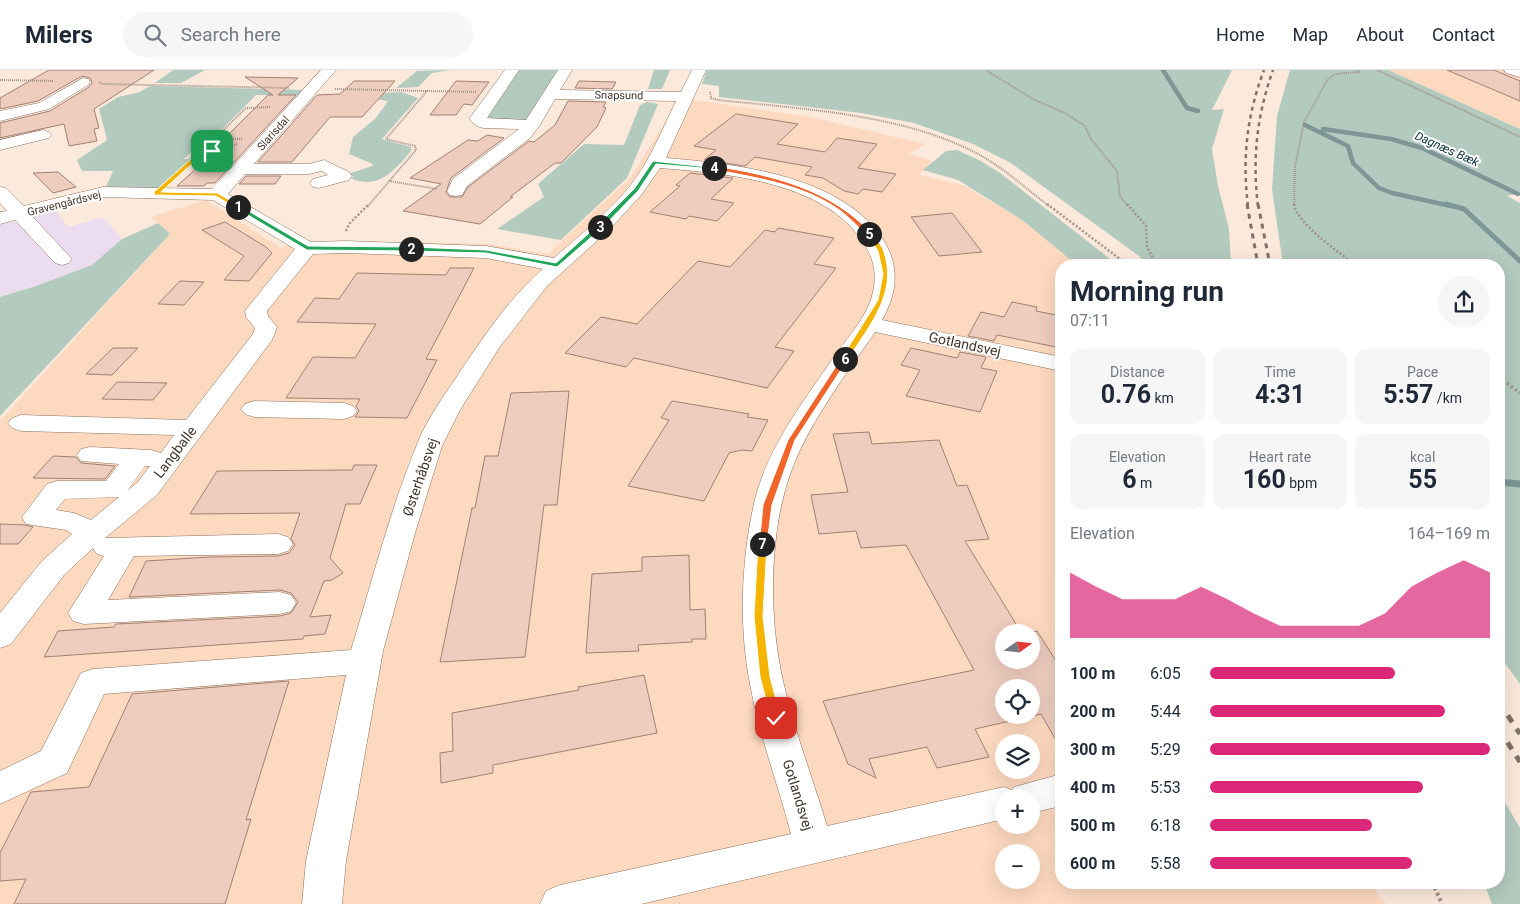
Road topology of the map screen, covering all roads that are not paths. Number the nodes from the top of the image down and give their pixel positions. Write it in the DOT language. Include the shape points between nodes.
graph roads {
  1 [pos="329,70"];
  2 [pos="512,70"];
  3 [pos="565,70"];
  4 [pos="699,70"];
  5 [pos="1512,70"];
  6 [pos="1520,73"];
  7 [pos="66,81"];
  8 [pos="688,92"];
  9 [pos="552,94"];
  10 [pos="0,116"];
  11 [pos="532,125"];
  12 [pos="43,135"];
  13 [pos="0,145"];
  14 [pos="654,162"];
  15 [pos="236,166"];
  16 [pos="319,183"];
  17 [pos="456,191"];
  18 [pos="0,192"];
  19 [pos="217,195"];
  20 [pos="20,214"];
  21 [pos="0,218"];
  22 [pos="307,248"];
  23 [pos="62,258"];
  24 [pos="557,265"];
  25 [pos="868,324"];
  26 [pos="1055,363"];
  27 [pos="344,411"];
  28 [pos="201,418"];
  29 [pos="21,423"];
  30 [pos="90,455"];
  31 [pos="137,458"];
  32 [pos="170,458"];
  33 [pos="83,541"];
  34 [pos="278,544"];
  35 [pos="126,546"];
  36 [pos="280,603"];
  37 [pos="0,636"];
  38 [pos="365,661"];
  39 [pos="0,788"];
  40 [pos="1055,791"];
  41 [pos="1040,795"];
  42 [pos="995,805"];
  43 [pos="814,847"];
  44 [pos="322,904"];
  45 [pos="560,904"];
  1 -- 15 [label="street, Slarisdal"];
  2 -- 11 [label="street" via="477,120 483,124"];
  3 -- 9 [label="street"];
  4 -- 8 [label="street, Østerhåbsvej"];
  5 -- 6 [label="street"];
  7 -- 10 [label="street" via="91,82 44,106"];
  8 -- 9 [label="street, Snapsund"];
  8 -- 14 [label="street, Østerhåbsvej"];
  9 -- 11 [label="street"];
  11 -- 17 [label="street" via="514,144 459,183"];
  12 -- 13 [label="street"];
  14 -- 24 [label="street, Østerhåbsvej" via="623,204"];
  14 -- 25 [label="street, Gotlandsvej" via="749,173 784,182 843,210 865,228 880,250 886,274 881,300"];
  15 -- 16 [label="street" via="309,169 324,164 343,176"];
  15 -- 19 [label="street, Slarisdal"];
  18 -- 20 [label="street"];
  19 -- 20 [label="street, Gravengårdsvej" via="104,192"];
  19 -- 22 [label="street, Gravengårdsvej"];
  20 -- 21 [label="street, Gravengårdsvej"];
  20 -- 23 [label="street"];
  22 -- 24 [label="street" via="486,252"];
  22 -- 28 [label="street, Langballe" via="256,311 257,318 266,327 264,335"];
  24 -- 38 [label="street, Østerhåbsvej" via="489,345 447,410 429,446"];
  25 -- 26 [label="street, Gotlandsvej"];
  25 -- 43 [label="street, Gotlandsvej" via="792,440 768,505 760,562 759,616 765,677"];
  27 -- 28 [label="street" via="259,403"];
  28 -- 29 [label="street"];
  28 -- 32 [label="street, Langballe"];
  30 -- 31 [label="street"];
  31 -- 32 [label="street"];
  31 -- 33 [label="street" via="114,490 57,490 36,517 74,522"];
  32 -- 33 [label="street, Langballe" via="147,489"];
  33 -- 35 [label="street"];
  33 -- 37 [label="street, Langballe" via="54,568"];
  34 -- 35 [label="street"];
  35 -- 36 [label="street" via="84,613"];
  38 -- 39 [label="street" via="93,682 54,762"];
  38 -- 44 [label="street, Østerhåbsvej" via="326,861"];
  40 -- 41 [label="street"];
  42 -- 43 [label="street, Gotlandsvej"];
  43 -- 45 [label="street, Gotlandsvej"];
}
